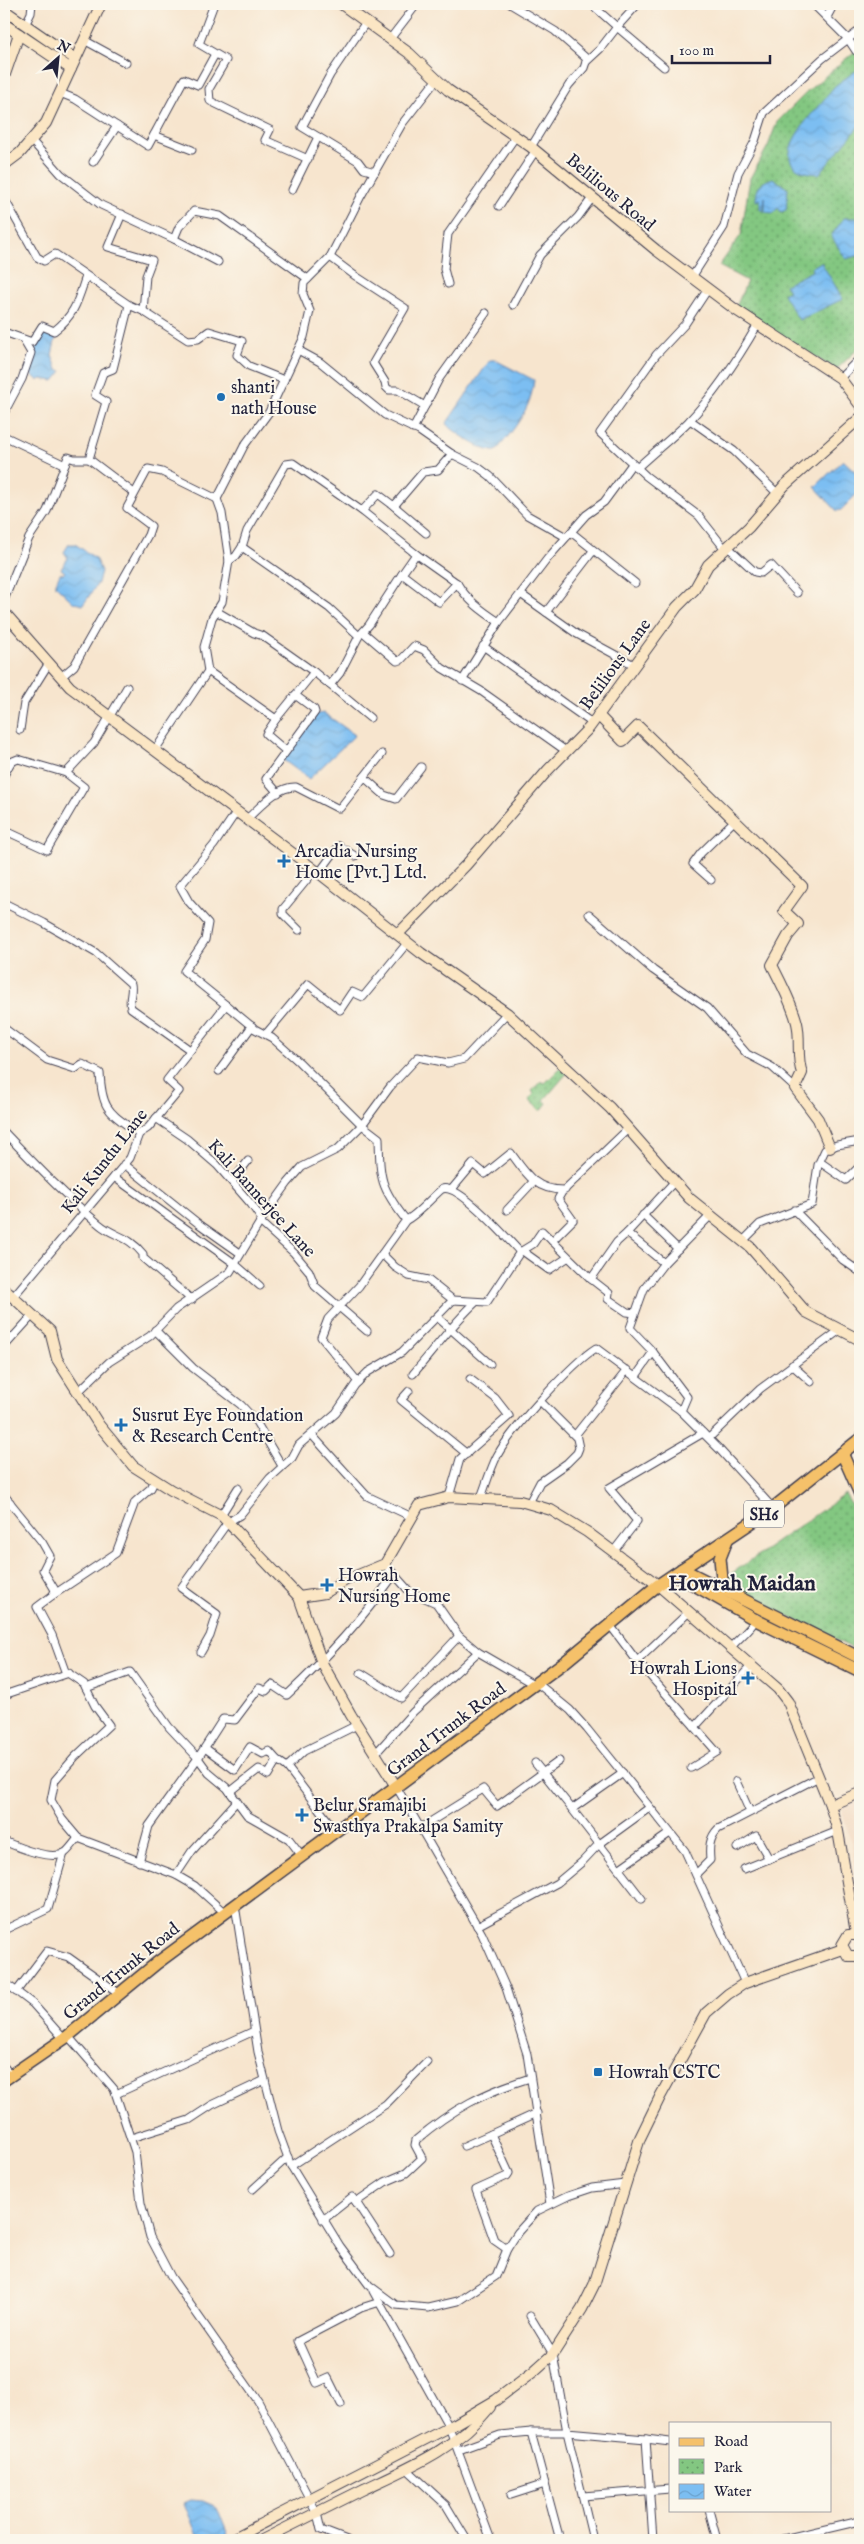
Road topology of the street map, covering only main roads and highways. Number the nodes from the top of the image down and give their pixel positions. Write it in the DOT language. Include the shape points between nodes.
graph roads {
  1 [pos="101,4"];
  2 [pos="341,4"];
  3 [pos="4,10"];
  4 [pos="4,24"];
  5 [pos="19,34"];
  6 [pos="73,64"];
  7 [pos="4,77"];
  8 [pos="4,165"];
  9 [pos="860,404"];
  10 [pos="860,418"];
  11 [pos="5,616"];
  12 [pos="595,719"];
  13 [pos="398,934"];
  14 [pos="830,1148"];
  15 [pos="4,1289"];
  16 [pos="860,1340"];
  17 [pos="860,1439"];
  18 [pos="842,1453"];
  19 [pos="860,1494"];
  20 [pos="727,1539"];
  21 [pos="678,1572"];
  22 [pos="658,1585"];
  23 [pos="722,1589"];
  24 [pos="299,1597"];
  25 [pos="790,1636"];
  26 [pos="860,1658"];
  27 [pos="860,1671"];
  28 [pos="860,1677"];
  29 [pos="397,1788"];
  30 [pos="860,1793"];
  31 [pos="830,1805"];
  32 [pos="858,1934"];
  33 [pos="843,1949"];
  34 [pos="860,1957"];
  35 [pos="6,2074"];
  36 [pos="496,2400"];
  37 [pos="230,2540"];
  38 [pos="262,2540"];
  1 -- 6 [label="main road"];
  2 -- 9 [label="main road, Belilious Road" via="409,53 448,90 533,148 708,289 840,378"];
  3 -- 6 [label="main road"];
  4 -- 5 [label="main road"];
  5 -- 6 [label="main road"];
  5 -- 7 [label="main road"];
  6 -- 8 [label="main road" via="46,123 20,153"];
  10 -- 12 [label="main road, Belilious Lane" via="708,565 694,590 677,607"];
  11 -- 13 [label="main road" via="70,687"];
  12 -- 13 [label="main road, Belilious Lane" via="466,864"];
  12 -- 14 [label="main road" via="623,741 638,726 802,886 784,911 798,924 772,965 797,1023 798,1061 802,1073 795,1088 818,1119"];
  13 -- 16 [label="main road" via="507,1013 610,1108 674,1182 750,1247 806,1312"];
  15 -- 24 [label="main road" via="50,1332 57,1359 99,1425 133,1466 224,1519"];
  17 -- 18 [label="main road, Grand Trunk Road / SH6"];
  18 -- 19 [label="main road"];
  18 -- 20 [label="main road, Grand Trunk Road / SH6"];
  20 -- 21 [label="main road, Grand Trunk Road / SH6"];
  20 -- 23 [label="main road" via="720,1558"];
  21 -- 22 [label="main road, Grand Trunk Road / SH6"];
  21 -- 23 [label="main road"];
  21 -- 25 [label="main road" via="756,1620"];
  22 -- 24 [label="main road" via="551,1510 520,1501 449,1497 419,1505 385,1564 346,1580 325,1593"];
  22 -- 29 [label="main road, Grand Trunk Road / SH6" via="536,1684"];
  22 -- 31 [label="main road" via="778,1689 788,1702"];
  23 -- 26 [label="main road"];
  24 -- 29 [label="main road" via="322,1663"];
  25 -- 27 [label="main road"];
  25 -- 28 [label="main road" via="800,1646"];
  29 -- 35 [label="main road, Grand Trunk Road / SH6" via="234,1905 66,2038"];
  30 -- 31 [label="main road"];
  31 -- 32 [label="main road"];
  32 -- 33 [label="main road" via="845,1938"];
  33 -- 34 [label="main road" via="851,1957"];
  33 -- 36 [label="main road" via="745,1983 718,2002 700,2024 640,2138 594,2285 582,2308 553,2354"];
  36 -- 37 [label="main road" via="449,2428"];
  36 -- 38 [label="main road" via="457,2446"];
}
